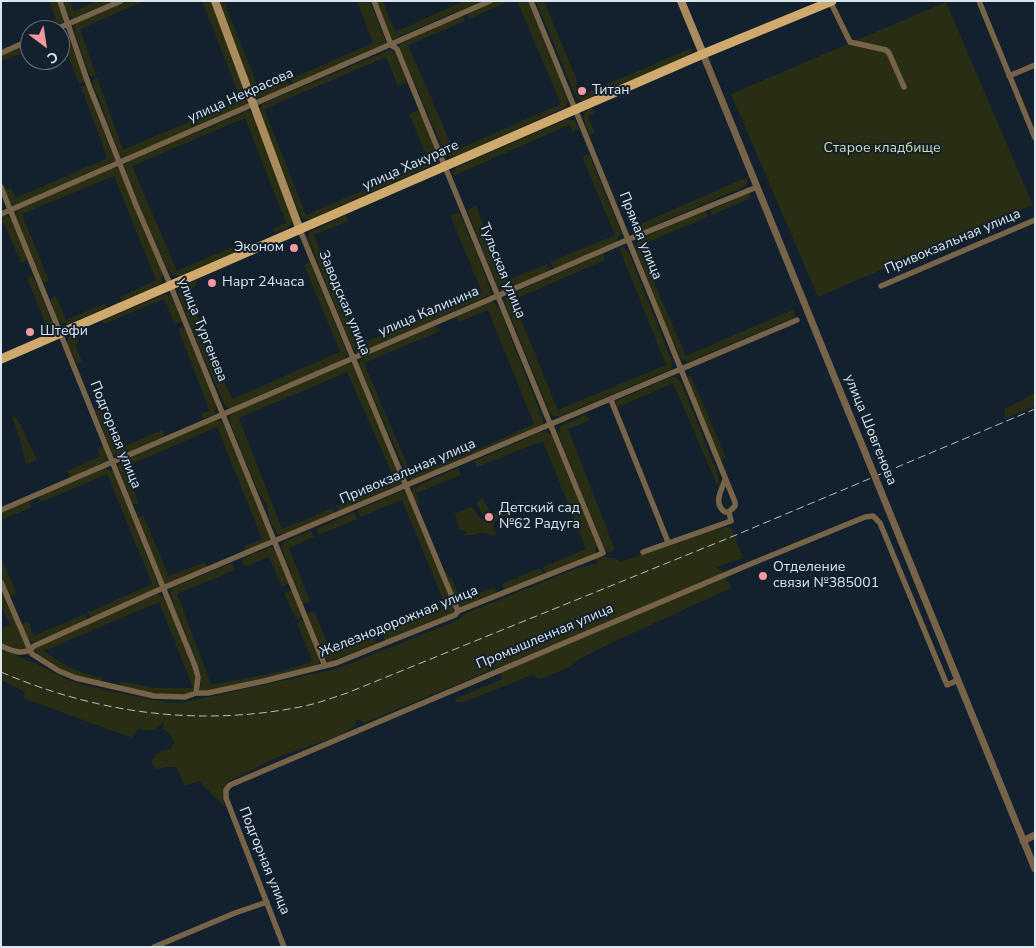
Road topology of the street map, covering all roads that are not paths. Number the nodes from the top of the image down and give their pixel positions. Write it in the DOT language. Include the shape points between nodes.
graph roads {
  1 [pos="60,1"];
  2 [pos="121,1"];
  3 [pos="215,1"];
  4 [pos="374,1"];
  5 [pos="490,1"];
  6 [pos="531,1"];
  7 [pos="681,1"];
  8 [pos="831,1"];
  9 [pos="979,1"];
  10 [pos="67,20"];
  11 [pos="70,23"];
  12 [pos="70,29"];
  13 [pos="20,44"];
  14 [pos="391,45"];
  15 [pos="1,53"];
  16 [pos="703,54"];
  17 [pos="1035,65"];
  18 [pos="1009,76"];
  19 [pos="904,87"];
  20 [pos="253,104"];
  21 [pos="575,110"];
  22 [pos="1035,138"];
  23 [pos="119,163"];
  24 [pos="446,166"];
  25 [pos="1,187"];
  26 [pos="757,187"];
  27 [pos="10,210"];
  28 [pos="1,214"];
  29 [pos="1035,220"];
  30 [pos="300,230"];
  31 [pos="628,240"];
  32 [pos="171,286"];
  33 [pos="881,286"];
  34 [pos="498,296"];
  35 [pos="797,320"];
  36 [pos="60,333"];
  37 [pos="353,358"];
  38 [pos="1,359"];
  39 [pos="681,370"];
  40 [pos="611,400"];
  41 [pos="223,414"];
  42 [pos="550,425"];
  43 [pos="112,462"];
  44 [pos="725,480"];
  45 [pos="407,486"];
  46 [pos="1,510"];
  47 [pos="729,512"];
  48 [pos="276,542"];
  49 [pos="668,542"];
  50 [pos="643,552"];
  51 [pos="603,553"];
  52 [pos="1,582"];
  53 [pos="163,588"];
  54 [pos="458,611"];
  55 [pos="1,646"];
  56 [pos="30,650"];
  57 [pos="326,666"];
  58 [pos="958,680"];
  59 [pos="196,693"];
  60 [pos="230,785"];
  61 [pos="1035,834"];
  62 [pos="1024,841"];
  63 [pos="1035,869"];
  64 [pos="267,902"];
  65 [pos="154,947"];
  66 [pos="284,947"];
  1 -- 10 [label="street, улица Тургенева"];
  2 -- 11 [label="street"];
  3 -- 20 [label="main road, Заводская улица"];
  4 -- 14 [label="street, Тульская улица"];
  5 -- 14 [label="street, улица Некрасова"];
  6 -- 21 [label="street, Прямая улица"];
  7 -- 16 [label="main road, улица Шовгенова"];
  8 -- 16 [label="main road, улица Хакурате"];
  8 -- 19 [label="street" via="850,42 886,50"];
  9 -- 18 [label="street"];
  12 -- 23 [label="street, улица Тургенева"];
  13 -- 15 [label="street"];
  14 -- 20 [label="street, улица Некрасова"];
  14 -- 24 [label="street, Тульская улица" via="396,49"];
  16 -- 21 [label="main road, улица Хакурате"];
  16 -- 26 [label="street, улица Шовгенова"];
  17 -- 18 [label="street"];
  18 -- 22 [label="street"];
  20 -- 23 [label="street, улица Некрасова"];
  20 -- 30 [label="main road, Заводская улица"];
  21 -- 24 [label="main road, улица Хакурате"];
  21 -- 31 [label="street, Прямая улица"];
  23 -- 27 [label="street, улица Некрасова"];
  23 -- 32 [label="street, улица Тургенева"];
  24 -- 30 [label="main road, улица Хакурате"];
  24 -- 34 [label="street, Тульская улица"];
  25 -- 27 [label="street, Подгорная улица"];
  26 -- 31 [label="street, улица Калинина"];
  26 -- 58 [label="street, улица Шовгенова, bridge"];
  27 -- 28 [label="street, улица Некрасова"];
  27 -- 36 [label="street, Подгорная улица"];
  29 -- 33 [label="street, Привокзальная улица"];
  30 -- 32 [label="main road, улица Хакурате"];
  30 -- 37 [label="street, Заводская улица"];
  31 -- 34 [label="street, улица Калинина"];
  31 -- 39 [label="street, Прямая улица"];
  32 -- 36 [label="main road, улица Хакурате"];
  32 -- 41 [label="street, улица Тургенева"];
  34 -- 37 [label="street, улица Калинина"];
  34 -- 42 [label="street, Тульская улица"];
  35 -- 39 [label="street, Привокзальная улица"];
  36 -- 38 [label="main road, улица Хакурате"];
  36 -- 43 [label="street, Подгорная улица"];
  37 -- 41 [label="street, улица Калинина"];
  37 -- 45 [label="street, Заводская улица"];
  39 -- 40 [label="street, Привокзальная улица"];
  39 -- 44 [label="street, Прямая улица"];
  40 -- 42 [label="street, Привокзальная улица"];
  40 -- 49 [label="street"];
  41 -- 43 [label="street, улица Калинина"];
  41 -- 48 [label="street, улица Тургенева"];
  42 -- 45 [label="street, Привокзальная улица"];
  42 -- 51 [label="street, Тульская улица"];
  43 -- 46 [label="street, улица Калинина"];
  43 -- 53 [label="street, Подгорная улица"];
  44 -- 47 [label="street, Прямая улица" via="735,506"];
  44 -- 47 [label="street" via="718,506"];
  45 -- 48 [label="street, Привокзальная улица"];
  45 -- 54 [label="street, Заводская улица"];
  47 -- 49 [label="street" via="730,520"];
  48 -- 53 [label="street, Привокзальная улица"];
  48 -- 57 [label="street, улица Тургенева"];
  49 -- 50 [label="street"];
  51 -- 54 [label="street, Железнодорожная улица"];
  52 -- 56 [label="street"];
  53 -- 56 [label="street, Привокзальная улица"];
  53 -- 59 [label="street, Подгорная улица" via="195,666 198,678"];
  54 -- 57 [label="street, Железнодорожная улица" via="447,619"];
  55 -- 56 [label="street" via="23,653"];
  56 -- 59 [label="street, Железнодорожная улица" via="59,671 105,686 154,696 185,697"];
  57 -- 59 [label="street, Железнодорожная улица"];
  58 -- 60 [label="street, Промышленная улица" via="947,685 880,522 873,516 748,564"];
  58 -- 62 [label="street, улица Шовгенова"];
  60 -- 64 [label="street, Подгорная улица" via="226,798"];
  61 -- 62 [label="street"];
  62 -- 63 [label="street, улица Шовгенова"];
  64 -- 65 [label="street"];
  64 -- 66 [label="street, Подгорная улица"];
}
